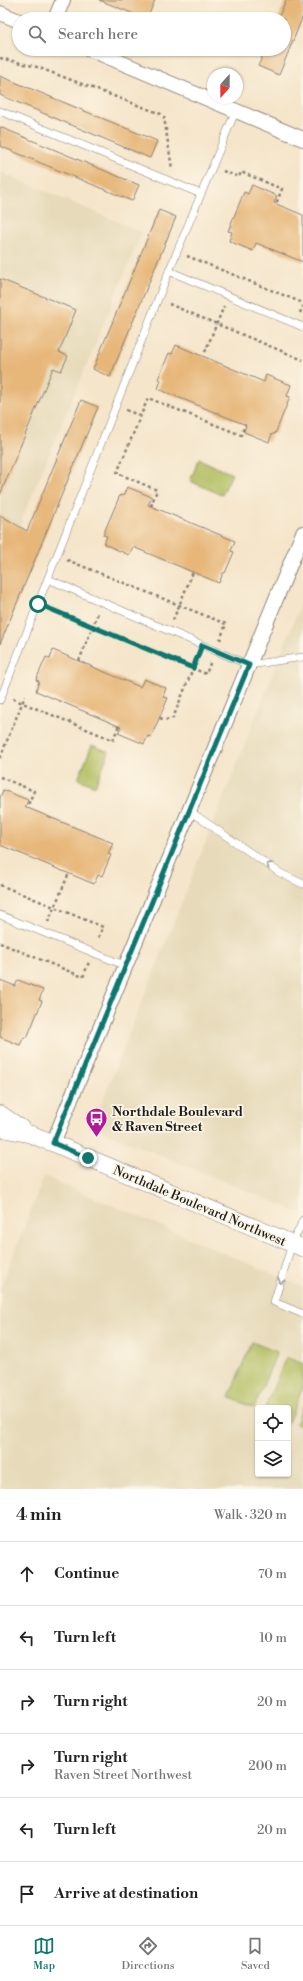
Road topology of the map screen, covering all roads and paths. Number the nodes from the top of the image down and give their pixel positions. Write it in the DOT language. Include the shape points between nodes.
graph roads {
  1 [pos="63,0"];
  2 [pos="58,12"];
  3 [pos="0,13"];
  4 [pos="12,18"];
  5 [pos="106,56"];
  6 [pos="0,58"];
  7 [pos="236,110"];
  8 [pos="0,111"];
  9 [pos="303,139"];
  10 [pos="212,166"];
  11 [pos="175,183"];
  12 [pos="201,194"];
  13 [pos="276,204"];
  14 [pos="177,252"];
  15 [pos="169,271"];
  16 [pos="228,296"];
  17 [pos="158,299"];
  18 [pos="303,303"];
  19 [pos="216,324"];
  20 [pos="303,327"];
  21 [pos="205,352"];
  22 [pos="303,360"];
  23 [pos="245,425"];
  24 [pos="151,506"];
  25 [pos="303,533"];
  26 [pos="79,564"];
  27 [pos="193,572"];
  28 [pos="48,579"];
  29 [pos="102,602"];
  30 [pos="38,604"];
  31 [pos="179,605"];
  32 [pos="92,627"];
  33 [pos="169,630"];
  34 [pos="220,640"];
  35 [pos="202,645"];
  36 [pos="303,657"];
  37 [pos="212,659"];
  38 [pos="79,661"];
  39 [pos="249,665"];
  40 [pos="193,668"];
  41 [pos="25,696"];
  42 [pos="1,697"];
  43 [pos="22,703"];
  44 [pos="160,718"];
  45 [pos="119,726"];
  46 [pos="0,758"];
  47 [pos="0,777"];
  48 [pos="27,807"];
  49 [pos="188,810"];
  50 [pos="69,873"];
  51 [pos="303,884"];
  52 [pos="0,885"];
  53 [pos="55,907"];
  54 [pos="0,915"];
  55 [pos="44,933"];
  56 [pos="98,940"];
  57 [pos="0,943"];
  58 [pos="89,961"];
  59 [pos="124,965"];
  60 [pos="0,1114"];
  61 [pos="0,1128"];
  62 [pos="30,1134"];
  63 [pos="53,1143"];
  64 [pos="303,1220"];
  65 [pos="298,1246"];
  66 [pos="303,1314"];
  1 -- 2 [label="street"];
  3 -- 4 [label="street"];
  5 -- 7 [label="street"];
  6 -- 11 [label="path" via="48,71 161,114 164,117"];
  7 -- 9 [label="street"];
  7 -- 10 [label="lane"];
  8 -- 11 [label="lane"];
  10 -- 12 [label="lane"];
  10 -- 13 [label="path" via="239,177 241,172 282,189"];
  11 -- 12 [label="lane"];
  12 -- 14 [label="lane"];
  14 -- 15 [label="lane"];
  14 -- 18 [label="path"];
  15 -- 16 [label="lane"];
  15 -- 17 [label="lane"];
  16 -- 19 [label="path"];
  16 -- 20 [label="lane"];
  17 -- 19 [label="path"];
  17 -- 28 [label="lane"];
  19 -- 21 [label="path"];
  19 -- 22 [label="path"];
  23 -- 24 [label="path" via="241,436 148,398 117,473 158,490"];
  25 -- 39 [label="street"];
  26 -- 31 [label="path"];
  27 -- 31 [label="path"];
  28 -- 29 [label="lane"];
  28 -- 30 [label="lane"];
  29 -- 32 [label="path"];
  29 -- 33 [label="lane"];
  30 -- 32 [label="path"];
  30 -- 42 [label="lane"];
  31 -- 33 [label="path"];
  31 -- 34 [label="path" via="226,624"];
  32 -- 38 [label="path"];
  32 -- 40 [label="path"];
  33 -- 35 [label="lane"];
  35 -- 39 [label="lane"];
  35 -- 40 [label="path"];
  36 -- 39 [label="lane"];
  37 -- 40 [label="path" via="206,674"];
  39 -- 49 [label="street"];
  40 -- 44 [label="path" via="173,718"];
  41 -- 43 [label="path"];
  42 -- 43 [label="path"];
  43 -- 45 [label="path" via="113,740"];
  43 -- 46 [label="path"];
  47 -- 48 [label="path" via="34,791"];
  51 -- 49 [label="lane, one-way" via="280,873"];
  49 -- 59 [label="street"];
  50 -- 53 [label="path"];
  52 -- 53 [label="path"];
  53 -- 55 [label="path"];
  53 -- 56 [label="path" via="103,927"];
  54 -- 55 [label="lane"];
  55 -- 59 [label="lane"];
  57 -- 58 [label="path" via="83,977"];
  59 -- 63 [label="street"];
  60 -- 62 [label="street, Northdale Boulevard Northwest"];
  61 -- 62 [label="street, Northdale Boulevard Northwest"];
  62 -- 63 [label="street, Northdale Boulevard Northwest"];
  63 -- 65 [label="street, Northdale Boulevard Northwest"];
  64 -- 65 [label="lane"];
  65 -- 66 [label="lane, one-way" via="274,1302"];
}
